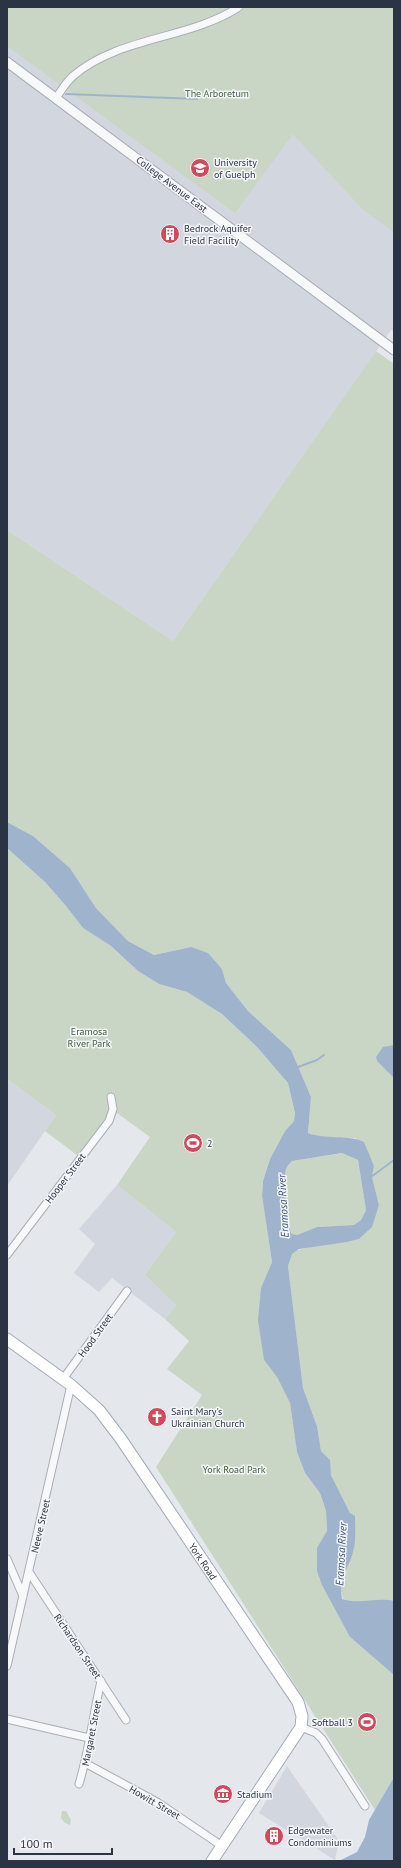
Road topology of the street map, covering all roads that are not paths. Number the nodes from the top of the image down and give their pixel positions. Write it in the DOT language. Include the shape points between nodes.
graph roads {
  1 [pos="239,7"];
  2 [pos="7,62"];
  3 [pos="56,98"];
  4 [pos="394,350"];
  5 [pos="111,1097"];
  6 [pos="7,1255"];
  7 [pos="127,1291"];
  8 [pos="7,1339"];
  9 [pos="67,1382"];
  10 [pos="7,1559"];
  11 [pos="29,1572"];
  12 [pos="23,1596"];
  13 [pos="7,1666"];
  14 [pos="101,1681"];
  15 [pos="7,1719"];
  16 [pos="126,1720"];
  17 [pos="301,1727"];
  18 [pos="88,1738"];
  19 [pos="85,1763"];
  20 [pos="79,1784"];
  21 [pos="365,1806"];
  22 [pos="222,1846"];
  23 [pos="212,1861"];
  1 -- 3 [label="street" via="198,26 107,54 72,77"];
  2 -- 3 [label="street, College Avenue East"];
  3 -- 4 [label="street, College Avenue East"];
  5 -- 6 [label="street, Hooper Street" via="113,1109 109,1121"];
  7 -- 9 [label="street, Hood Street"];
  8 -- 9 [label="main road, York Road"];
  9 -- 11 [label="street, Neeve Street"];
  9 -- 17 [label="main road, York Road" via="99,1410 137,1464 298,1702 302,1716"];
  10 -- 12 [label="street"];
  11 -- 12 [label="street, Neeve Street"];
  11 -- 14 [label="street, Richardson Street"];
  12 -- 13 [label="street, Neeve Street"];
  14 -- 16 [label="street, Richardson Street"];
  14 -- 18 [label="street, Margaret Street"];
  15 -- 18 [label="street"];
  17 -- 21 [label="street" via="316,1733 322,1739"];
  17 -- 22 [label="main road"];
  18 -- 19 [label="street, Margaret Street"];
  19 -- 20 [label="street, Margaret Street"];
  19 -- 22 [label="street, Howitt Street" via="157,1802"];
  22 -- 23 [label="main road"];
}
